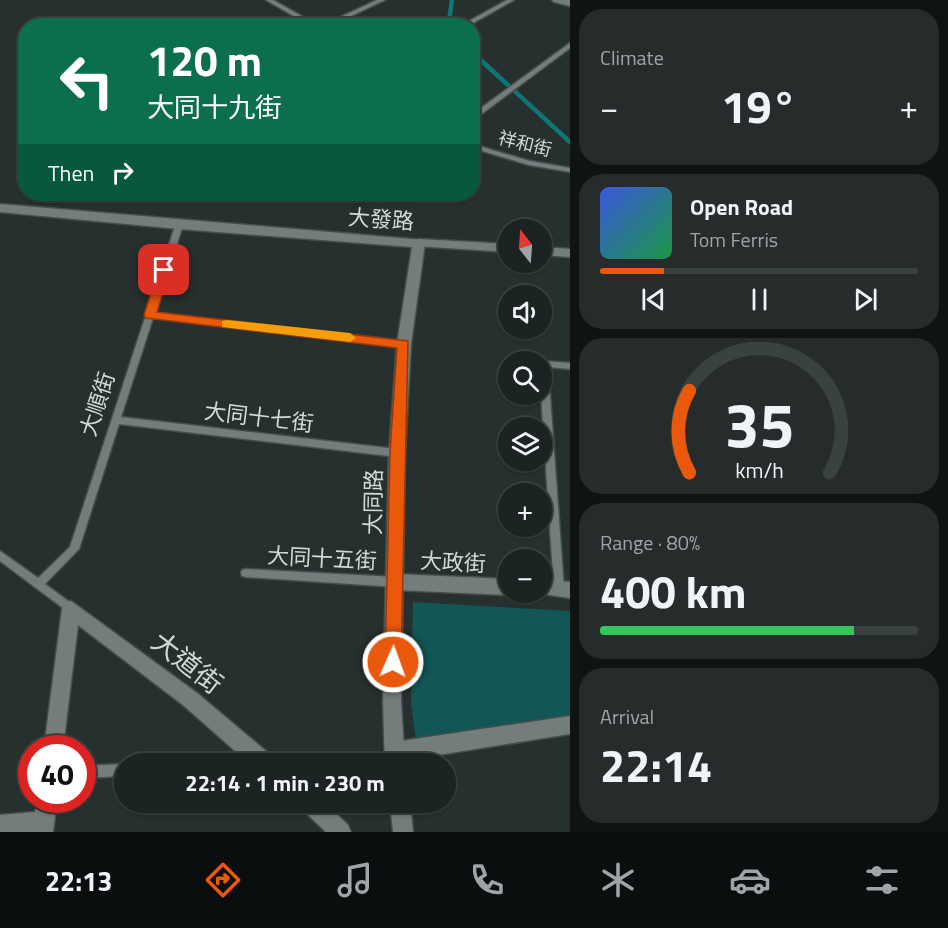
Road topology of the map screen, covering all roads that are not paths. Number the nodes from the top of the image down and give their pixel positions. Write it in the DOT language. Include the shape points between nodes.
graph roads {
  1 [pos="269,0"];
  2 [pos="381,0"];
  3 [pos="511,0"];
  4 [pos="557,0"];
  5 [pos="570,3"];
  6 [pos="302,18"];
  7 [pos="342,18"];
  8 [pos="478,18"];
  9 [pos="570,45"];
  10 [pos="480,107"];
  11 [pos="483,108"];
  12 [pos="480,111"];
  13 [pos="480,148"];
  14 [pos="570,170"];
  15 [pos="0,208"];
  16 [pos="179,225"];
  17 [pos="419,243"];
  18 [pos="498,247"];
  19 [pos="552,252"];
  20 [pos="570,253"];
  21 [pos="150,315"];
  22 [pos="404,344"];
  23 [pos="570,366"];
  24 [pos="117,420"];
  25 [pos="397,453"];
  26 [pos="0,555"];
  27 [pos="246,573"];
  28 [pos="396,582"];
  29 [pos="38,584"];
  30 [pos="498,587"];
  31 [pos="557,589"];
  32 [pos="71,609"];
  33 [pos="570,725"];
  34 [pos="55,735"];
  35 [pos="253,753"];
  36 [pos="394,753"];
  37 [pos="421,753"];
  38 [pos="114,770"];
  39 [pos="96,771"];
  40 [pos="321,813"];
  41 [pos="401,813"];
  42 [pos="0,825"];
  43 [pos="43,826"];
  44 [pos="341,832"];
  45 [pos="403,832"];
  1 -- 6 [label="lane"];
  2 -- 7 [label="lane"];
  3 -- 8 [label="lane"];
  4 -- 5 [label="street"];
  9 -- 11 [label="lane"];
  10 -- 11 [label="lane"];
  11 -- 12 [label="lane"];
  13 -- 14 [label="lane, 祥和街"];
  15 -- 16 [label="street, 大發路"];
  16 -- 17 [label="street, 大發路"];
  16 -- 21 [label="lane, 大順街"];
  17 -- 18 [label="street, 大發路"];
  17 -- 22 [label="street, 大同路"];
  19 -- 20 [label="street"];
  21 -- 22 [label="lane"];
  21 -- 24 [label="lane, 大順街"];
  22 -- 25 [label="street, 大同路"];
  23 -- 31 [label="lane" via="543,364"];
  24 -- 25 [label="lane, 大同十七街"];
  24 -- 29 [label="lane, 大順街" via="74,549"];
  25 -- 28 [label="street, 大同路"];
  26 -- 29 [label="lane"];
  27 -- 28 [label="lane, 大同十五街"];
  28 -- 30 [label="street, 大政街"];
  28 -- 36 [label="street, 大同路"];
  29 -- 32 [label="lane"];
  32 -- 34 [label="street"];
  32 -- 35 [label="street, 大道街" via="190,699"];
  33 -- 37 [label="street"];
  38 -- 39 [label="lane"];
  40 -- 44 [label="street"];
  41 -- 45 [label="street"];
  42 -- 43 [label="street"];
}
